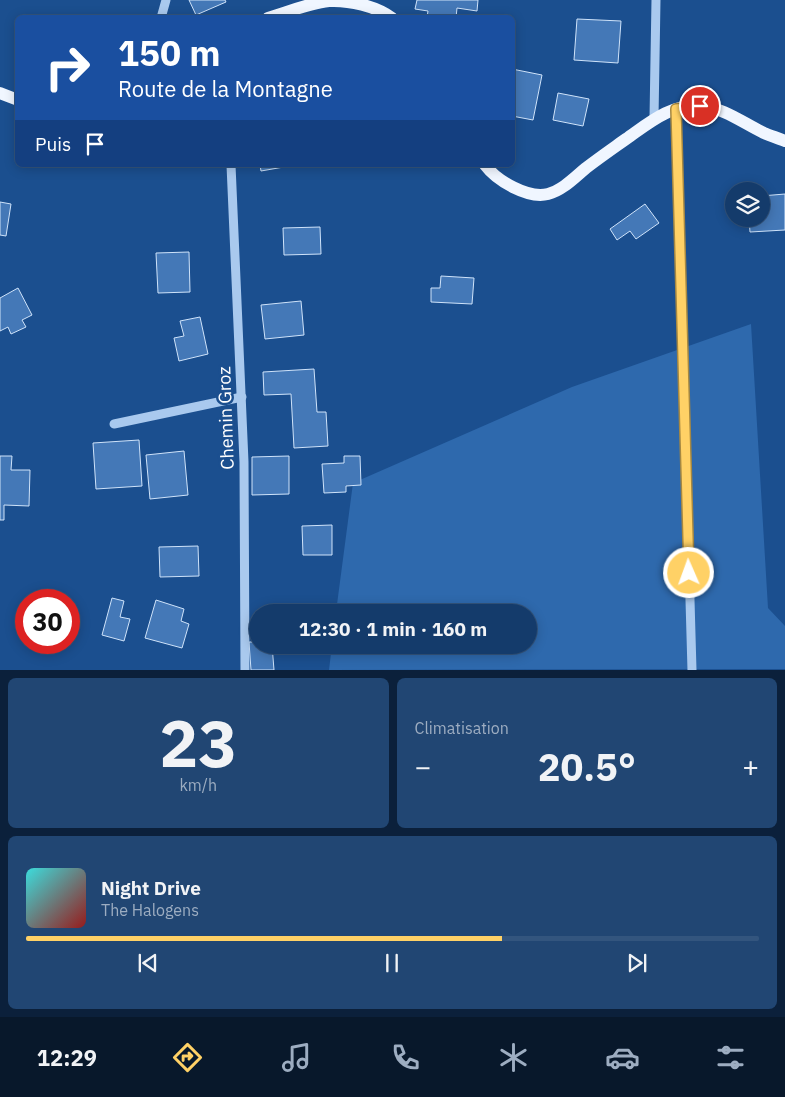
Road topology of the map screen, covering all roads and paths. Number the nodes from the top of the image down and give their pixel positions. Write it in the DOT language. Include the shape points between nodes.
graph roads {
  1 [pos="166,0"];
  2 [pos="656,0"];
  3 [pos="162,15"];
  4 [pos="279,15"];
  5 [pos="388,15"];
  6 [pos="2,95"];
  7 [pos="15,99"];
  8 [pos="676,109"];
  9 [pos="654,118"];
  10 [pos="785,141"];
  11 [pos="231,167"];
  12 [pos="487,167"];
  13 [pos="242,397"];
  14 [pos="114,424"];
  15 [pos="245,670"];
  16 [pos="692,670"];
  1 -- 3 [label="street"];
  2 -- 9 [label="street"];
  4 -- 5 [label="main road" via="329,1 356,3"];
  6 -- 7 [label="main road"];
  8 -- 9 [label="main road"];
  8 -- 10 [label="main road" via="700,106 727,113"];
  8 -- 16 [label="street"];
  9 -- 12 [label="main road" via="562,188 549,194 534,195 518,190"];
  11 -- 13 [label="street, Chemin Groz"];
  13 -- 14 [label="street"];
  13 -- 15 [label="street, Chemin Groz"];
}
